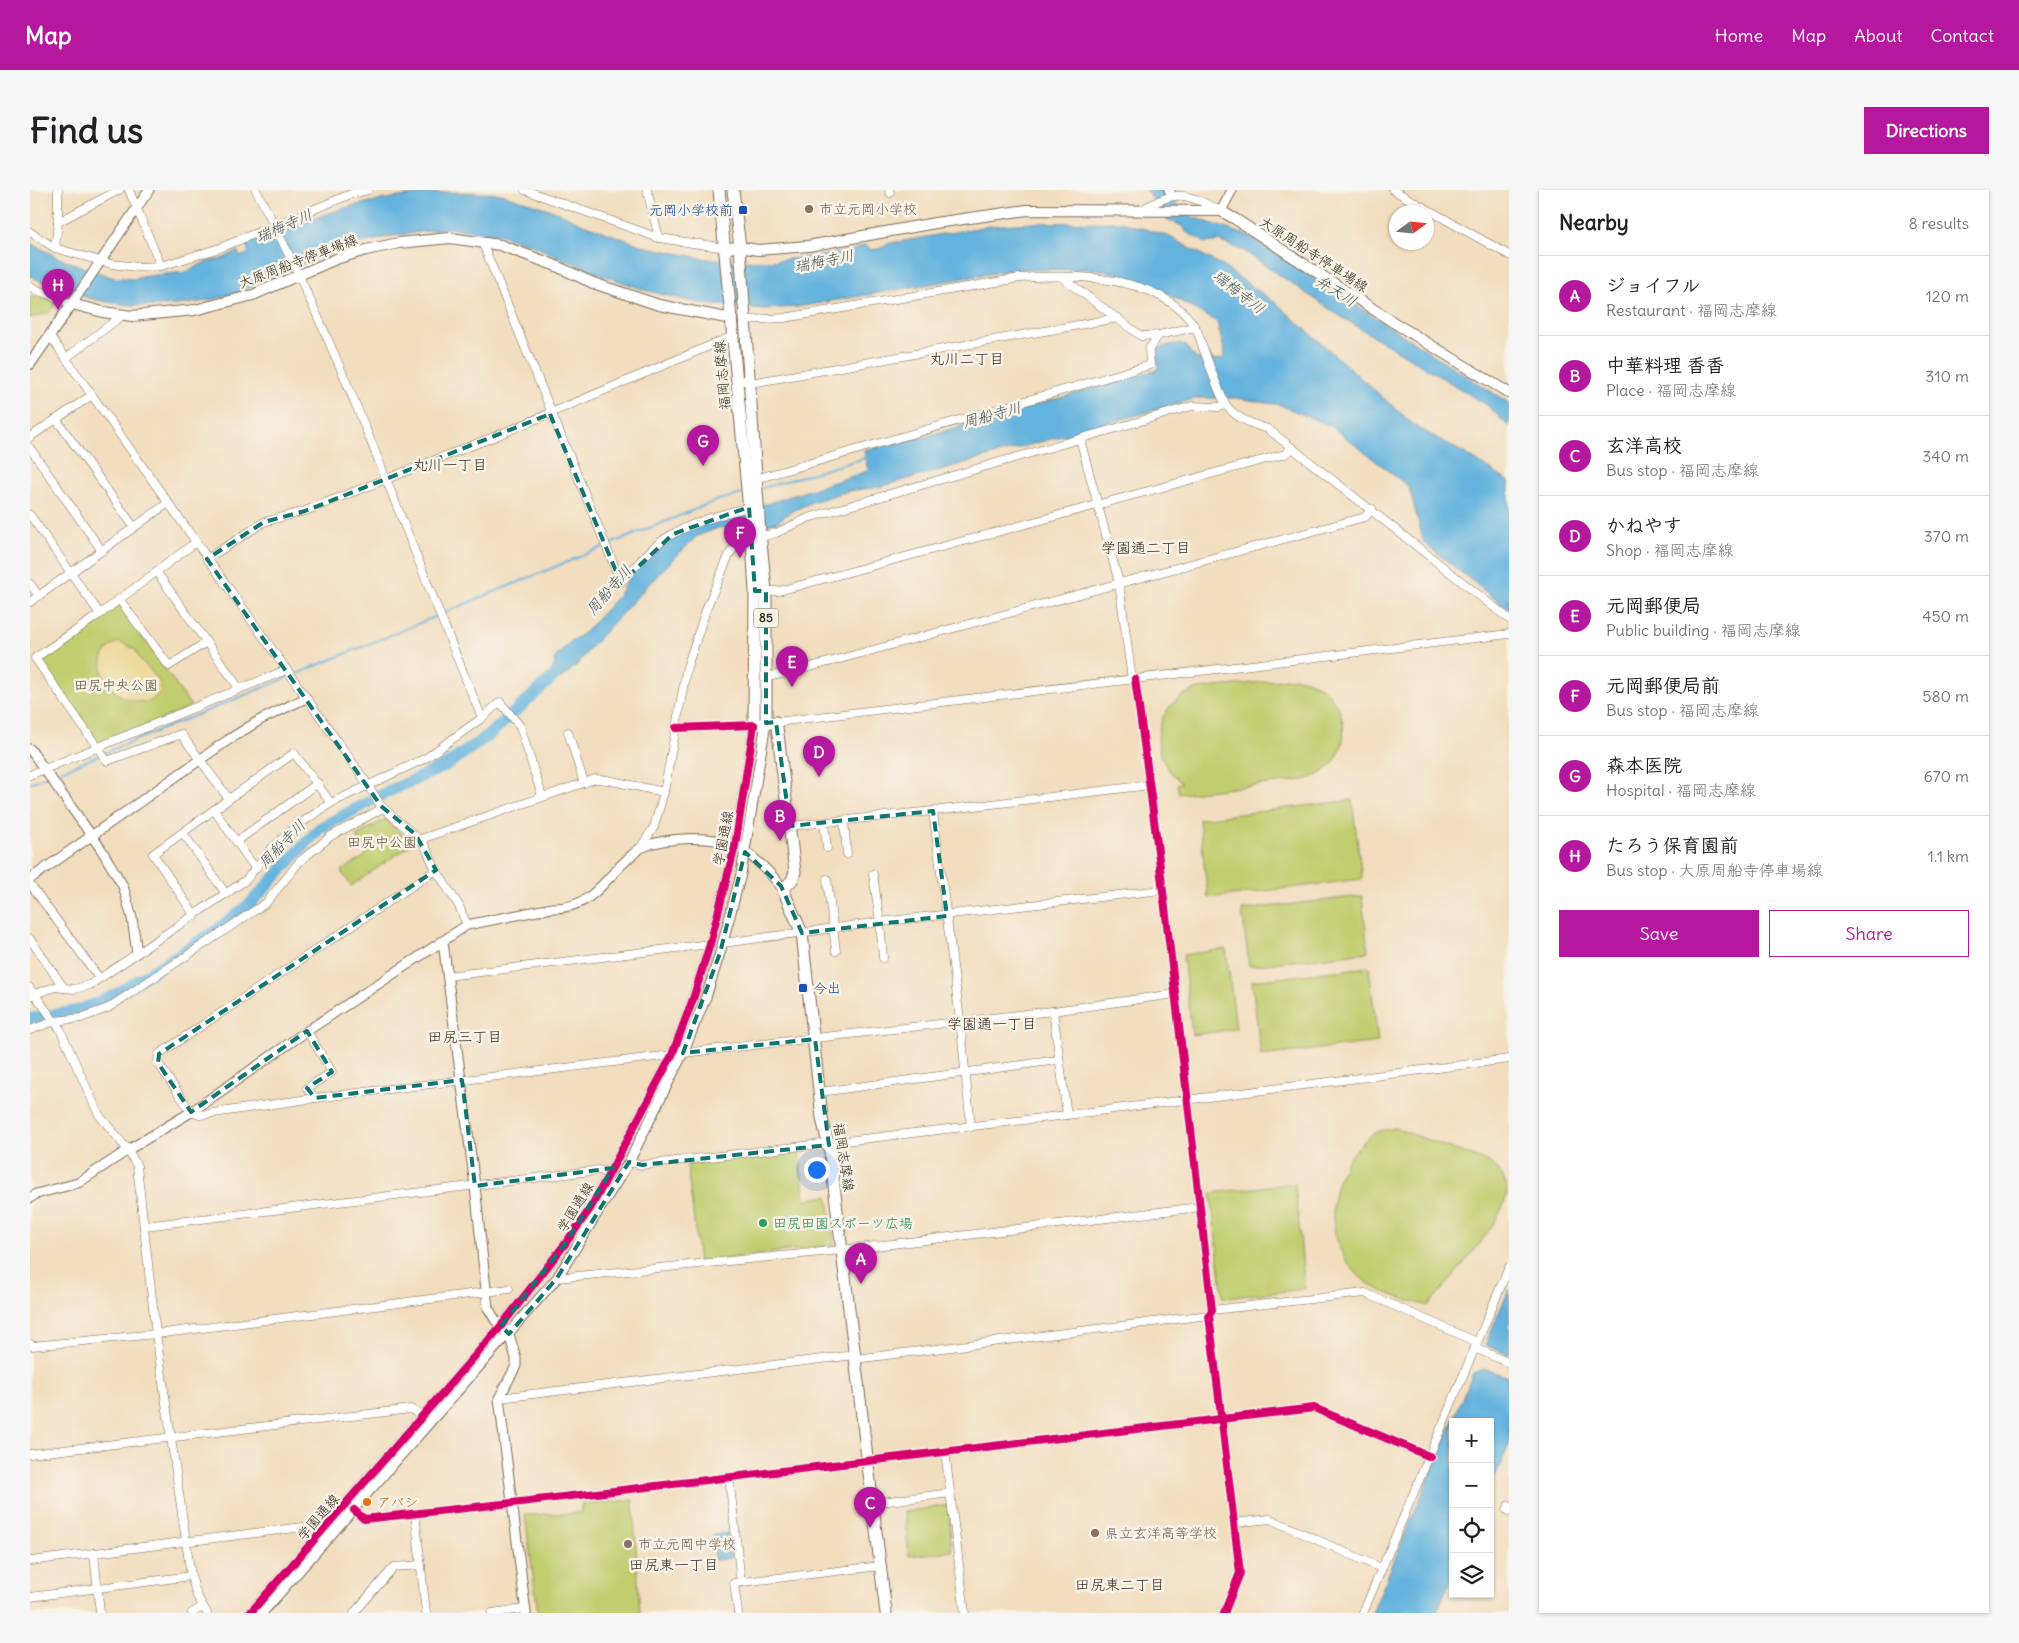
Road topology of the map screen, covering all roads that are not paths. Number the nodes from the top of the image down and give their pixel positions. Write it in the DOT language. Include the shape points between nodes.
graph roads {
  1 [pos="58,190"];
  2 [pos="119,190"];
  3 [pos="129,190"];
  4 [pos="149,190"];
  5 [pos="256,190"];
  6 [pos="368,190"];
  7 [pos="525,190"];
  8 [pos="647,190"];
  9 [pos="719,190"];
  10 [pos="733,190"];
  11 [pos="1232,190"];
  12 [pos="1393,190"];
  13 [pos="1170,191"];
  14 [pos="354,192"];
  15 [pos="137,206"];
  16 [pos="1154,206"];
  17 [pos="1221,211"];
  18 [pos="58,222"];
  19 [pos="276,226"];
  20 [pos="30,232"];
  21 [pos="659,238"];
  22 [pos="482,242"];
  23 [pos="740,247"];
  24 [pos="55,248"];
  25 [pos="726,248"];
  26 [pos="1509,255"];
  27 [pos="100,260"];
  28 [pos="161,266"];
  29 [pos="298,275"];
  30 [pos="1059,276"];
  31 [pos="30,288"];
  32 [pos="73,301"];
  33 [pos="122,315"];
  34 [pos="1118,318"];
  35 [pos="732,319"];
  36 [pos="746,320"];
  37 [pos="1195,327"];
  38 [pos="1159,335"];
  39 [pos="50,336"];
  40 [pos="733,336"];
  41 [pos="66,358"];
  42 [pos="30,364"];
  43 [pos="737,379"];
  44 [pos="750,384"];
  45 [pos="1509,393"];
  46 [pos="92,395"];
  47 [pos="1226,405"];
  48 [pos="550,414"];
  49 [pos="56,419"];
  50 [pos="30,437"];
  51 [pos="1080,438"];
  52 [pos="30,448"];
  53 [pos="1293,448"];
  54 [pos="385,479"];
  55 [pos="752,481"];
  56 [pos="168,503"];
  57 [pos="1096,504"];
  58 [pos="749,507"];
  59 [pos="1372,509"];
  60 [pos="30,515"];
  61 [pos="134,527"];
  62 [pos="758,537"];
  63 [pos="196,542"];
  64 [pos="102,551"];
  65 [pos="208,559"];
  66 [pos="156,571"];
  67 [pos="71,574"];
  68 [pos="1119,583"];
  69 [pos="30,584"];
  70 [pos="760,591"];
  71 [pos="39,596"];
  72 [pos="119,599"];
  73 [pos="30,602"];
  74 [pos="100,614"];
  75 [pos="1509,619"];
  76 [pos="1509,634"];
  77 [pos="206,643"];
  78 [pos="286,670"];
  79 [pos="767,677"];
  80 [pos="1134,680"];
  81 [pos="239,688"];
  82 [pos="306,698"];
  83 [pos="482,718"];
  84 [pos="771,723"];
  85 [pos="754,725"];
  86 [pos="676,728"];
  87 [pos="568,732"];
  88 [pos="96,747"];
  89 [pos="30,749"];
  90 [pos="200,760"];
  91 [pos="44,769"];
  92 [pos="30,775"];
  93 [pos="318,783"];
  94 [pos="584,783"];
  95 [pos="1150,785"];
  96 [pos="368,786"];
  97 [pos="664,792"];
  98 [pos="542,796"];
  99 [pos="229,799"];
  100 [pos="331,803"];
  101 [pos="382,807"];
  102 [pos="214,810"];
  103 [pos="932,811"];
  104 [pos="844,820"];
  105 [pos="824,822"];
  106 [pos="790,826"];
  107 [pos="182,833"];
  108 [pos="92,836"];
  109 [pos="421,839"];
  110 [pos="237,841"];
  111 [pos="735,846"];
  112 [pos="641,847"];
  113 [pos="827,848"];
  114 [pos="745,852"];
  115 [pos="847,854"];
  116 [pos="255,868"];
  117 [pos="436,870"];
  118 [pos="874,874"];
  119 [pos="30,879"];
  120 [pos="827,879"];
  121 [pos="30,884"];
  122 [pos="783,890"];
  123 [pos="1162,890"];
  124 [pos="226,894"];
  125 [pos="195,916"];
  126 [pos="947,916"];
  127 [pos="880,922"];
  128 [pos="467,925"];
  129 [pos="833,928"];
  130 [pos="802,933"];
  131 [pos="30,939"];
  132 [pos="443,942"];
  133 [pos="723,943"];
  134 [pos="710,944"];
  135 [pos="836,951"];
  136 [pos="137,954"];
  137 [pos="883,958"];
  138 [pos="447,976"];
  139 [pos="99,978"];
  140 [pos="64,988"];
  141 [pos="32,992"];
  142 [pos="1175,994"];
  143 [pos="1053,1011"];
  144 [pos="960,1020"];
  145 [pos="55,1021"];
  146 [pos="30,1030"];
  147 [pos="307,1031"];
  148 [pos="815,1039"];
  149 [pos="683,1053"];
  150 [pos="672,1054"];
  151 [pos="1509,1059"];
  152 [pos="1058,1060"];
  153 [pos="966,1074"];
  154 [pos="462,1080"];
  155 [pos="820,1092"];
  156 [pos="315,1098"];
  157 [pos="1187,1099"];
  158 [pos="191,1112"];
  159 [pos="1067,1115"];
  160 [pos="971,1127"];
  161 [pos="828,1144"];
  162 [pos="128,1150"];
  163 [pos="630,1162"];
  164 [pos="609,1174"];
  165 [pos="475,1186"];
  166 [pos="30,1198"];
  167 [pos="1200,1207"];
  168 [pos="145,1226"];
  169 [pos="842,1250"];
  170 [pos="1509,1267"];
  171 [pos="557,1278"];
  172 [pos="509,1289"];
  173 [pos="486,1292"];
  174 [pos="1211,1312"];
  175 [pos="501,1326"];
  176 [pos="156,1334"];
  177 [pos="509,1334"];
  178 [pos="30,1344"];
  179 [pos="1476,1345"];
  180 [pos="855,1357"];
  181 [pos="1509,1363"];
  182 [pos="499,1398"];
  183 [pos="422,1416"];
  184 [pos="1221,1418"];
  185 [pos="170,1439"];
  186 [pos="945,1451"];
  187 [pos="30,1454"];
  188 [pos="1430,1457"];
  189 [pos="868,1460"];
  190 [pos="729,1477"];
  191 [pos="951,1493"];
  192 [pos="512,1503"];
  193 [pos="873,1503"];
  194 [pos="1509,1505"];
  195 [pos="354,1510"];
  196 [pos="1509,1511"];
  197 [pos="415,1513"];
  198 [pos="1234,1523"];
  199 [pos="317,1538"];
  200 [pos="186,1542"];
  201 [pos="94,1553"];
  202 [pos="30,1560"];
  203 [pos="421,1564"];
  204 [pos="880,1566"];
  205 [pos="1380,1568"];
  206 [pos="191,1576"];
  207 [pos="741,1582"];
  208 [pos="98,1589"];
  209 [pos="30,1597"];
  210 [pos="205,1610"];
  211 [pos="526,1611"];
  212 [pos="100,1613"];
  213 [pos="192,1613"];
  214 [pos="250,1613"];
  215 [pos="262,1613"];
  216 [pos="354,1613"];
  217 [pos="426,1613"];
  218 [pos="492,1613"];
  219 [pos="738,1613"];
  220 [pos="886,1613"];
  221 [pos="965,1613"];
  222 [pos="1224,1613"];
  223 [pos="1363,1613"];
  1 -- 18 [label="street"];
  2 -- 18 [label="street"];
  3 -- 15 [label="street"];
  4 -- 15 [label="street"];
  5 -- 19 [label="street"];
  6 -- 14 [label="street"];
  7 -- 21 [label="street"];
  8 -- 21 [label="street"];
  9 -- 25 [label="main road, 福岡志摩線 / 85"];
  10 -- 23 [label="main road, 福岡志摩線 / 85"];
  11 -- 17 [label="street"];
  12 -- 26 [label="street"];
  13 -- 16 [label="street"];
  13 -- 17 [label="street" via="1183,192"];
  14 -- 19 [label="street"];
  15 -- 27 [label="street"];
  15 -- 28 [label="street"];
  16 -- 17 [label="main road, 大原周船寺停車場線"];
  16 -- 23 [label="main road, 大原周船寺停車場線" via="1141,210 1027,210 808,246 758,250"];
  17 -- 45 [label="main road, 大原周船寺停車場線"];
  18 -- 24 [label="street"];
  19 -- 28 [label="street"];
  19 -- 29 [label="street"];
  20 -- 24 [label="street"];
  21 -- 25 [label="street"];
  22 -- 29 [label="main road, 大原周船寺停車場線" via="450,238 399,242 336,258"];
  22 -- 35 [label="main road, 大原周船寺停車場線" via="500,245 659,305"];
  22 -- 48 [label="street"];
  23 -- 25 [label="main road, 大原周船寺停車場線"];
  23 -- 36 [label="main road, 福岡志摩線 / 85"];
  24 -- 27 [label="street"];
  25 -- 35 [label="main road, 福岡志摩線 / 85"];
  27 -- 28 [label="street" via="139,267"];
  27 -- 32 [label="street"];
  29 -- 33 [label="main road, 大原周船寺停車場線" via="253,295 211,307 171,314"];
  29 -- 54 [label="street"];
  30 -- 34 [label="street"];
  30 -- 36 [label="street" via="1020,278 784,318"];
  30 -- 37 [label="street" via="1113,280 1146,290 1177,307"];
  31 -- 32 [label="street"];
  32 -- 33 [label="main road, 大原周船寺停車場線"];
  32 -- 39 [label="main road"];
  33 -- 41 [label="street"];
  34 -- 38 [label="street" via="1141,336"];
  34 -- 44 [label="street"];
  35 -- 40 [label="main road, 福岡志摩線 / 85"];
  36 -- 44 [label="main road, 福岡志摩線 / 85"];
  37 -- 38 [label="street"];
  37 -- 47 [label="street"];
  38 -- 55 [label="street" via="1149,349 1150,365"];
  39 -- 41 [label="street"];
  39 -- 42 [label="main road"];
  40 -- 43 [label="main road, 福岡志摩線 / 85"];
  40 -- 48 [label="street"];
  41 -- 46 [label="street"];
  43 -- 44 [label="street"];
  43 -- 55 [label="main road, 福岡志摩線 / 85"];
  44 -- 55 [label="main road, 福岡志摩線 / 85"];
  46 -- 49 [label="street"];
  46 -- 56 [label="street"];
  47 -- 51 [label="street" via="1192,406"];
  47 -- 53 [label="street"];
  48 -- 54 [label="street"];
  48 -- 58 [label="street" via="622,582 673,534 693,524"];
  49 -- 50 [label="street"];
  49 -- 61 [label="street"];
  51 -- 57 [label="street"];
  51 -- 62 [label="street" via="808,518"];
  52 -- 64 [label="street"];
  53 -- 57 [label="street" via="1285,454"];
  53 -- 59 [label="street"];
  54 -- 65 [label="street" via="305,511 264,522"];
  54 -- 83 [label="street"];
  55 -- 58 [label="main road, 福岡志摩線 / 85"];
  55 -- 62 [label="main road, 85"];
  56 -- 61 [label="street"];
  56 -- 63 [label="street"];
  57 -- 68 [label="street"];
  57 -- 70 [label="street" via="779,590"];
  58 -- 62 [label="main road, 福岡志摩線 / 85"];
  59 -- 68 [label="street" via="1365,517"];
  59 -- 75 [label="street"];
  60 -- 67 [label="street"];
  61 -- 64 [label="street"];
  62 -- 70 [label="main road, 福岡志摩線 / 85"];
  62 -- 86 [label="street" via="734,547 730,553 687,667"];
  63 -- 65 [label="street"];
  63 -- 66 [label="street"];
  64 -- 67 [label="street"];
  65 -- 78 [label="street"];
  66 -- 72 [label="street"];
  66 -- 77 [label="street"];
  67 -- 71 [label="street"];
  67 -- 74 [label="street"];
  68 -- 79 [label="street"];
  68 -- 80 [label="street"];
  69 -- 71 [label="street"];
  70 -- 79 [label="main road, 福岡志摩線 / 85"];
  70 -- 85 [label="main road, 福岡志摩線 / 85"];
  71 -- 73 [label="street"];
  72 -- 74 [label="street"];
  72 -- 77 [label="street" via="169,666"];
  74 -- 88 [label="street" via="35,658"];
  76 -- 80 [label="street"];
  77 -- 81 [label="street"];
  78 -- 81 [label="street"];
  78 -- 82 [label="street"];
  79 -- 84 [label="main road, 福岡志摩線 / 85"];
  80 -- 84 [label="street"];
  80 -- 95 [label="street"];
  81 -- 88 [label="street"];
  82 -- 90 [label="street" via="260,720"];
  82 -- 96 [label="street"];
  83 -- 96 [label="street" via="426,758"];
  83 -- 98 [label="street" via="500,702 520,726"];
  84 -- 85 [label="main road"];
  84 -- 106 [label="main road, 福岡志摩線 / 85"];
  84 -- 114 [label="street, 学園通線"];
  85 -- 86 [label="street"];
  85 -- 111 [label="street, 学園通線"];
  86 -- 97 [label="street"];
  87 -- 94 [label="street"];
  88 -- 90 [label="street" via="107,761 181,734"];
  88 -- 91 [label="street"];
  89 -- 91 [label="street"];
  90 -- 99 [label="street"];
  90 -- 108 [label="street"];
  91 -- 92 [label="street"];
  91 -- 108 [label="street"];
  93 -- 99 [label="street" via="294,753"];
  93 -- 100 [label="street"];
  93 -- 110 [label="street"];
  94 -- 97 [label="street" via="595,779 607,780"];
  94 -- 98 [label="street"];
  95 -- 103 [label="street"];
  95 -- 123 [label="street"];
  96 -- 100 [label="street"];
  96 -- 101 [label="street"];
  97 -- 112 [label="street" via="654,827"];
  98 -- 109 [label="street"];
  99 -- 102 [label="street"];
  100 -- 116 [label="street" via="281,839"];
  101 -- 109 [label="street"];
  101 -- 145 [label="street" via="331,836 300,861 266,903 108,1008 80,1018"];
  102 -- 107 [label="street"];
  102 -- 110 [label="street"];
  103 -- 104 [label="street"];
  103 -- 126 [label="street"];
  104 -- 105 [label="street"];
  104 -- 115 [label="street"];
  105 -- 106 [label="street"];
  105 -- 113 [label="street"];
  106 -- 122 [label="main road, 福岡志摩線 / 85" via="795,872"];
  107 -- 124 [label="street"];
  107 -- 125 [label="street" via="152,854"];
  108 -- 119 [label="street"];
  108 -- 136 [label="street" via="123,886"];
  109 -- 117 [label="street"];
  110 -- 116 [label="street"];
  111 -- 112 [label="street" via="703,839"];
  111 -- 114 [label="street"];
  111 -- 134 [label="street, 学園通線"];
  112 -- 128 [label="street" via="599,889 579,903"];
  114 -- 122 [label="street"];
  114 -- 133 [label="street, 学園通線"];
  116 -- 124 [label="street" via="246,880"];
  117 -- 128 [label="street"];
  117 -- 158 [label="street" via="160,1054 158,1063"];
  118 -- 127 [label="street"];
  120 -- 129 [label="street"];
  121 -- 139 [label="street"];
  122 -- 130 [label="main road, 福岡志摩線"];
  123 -- 126 [label="street"];
  123 -- 142 [label="street"];
  124 -- 125 [label="street"];
  125 -- 136 [label="street"];
  126 -- 127 [label="street"];
  126 -- 144 [label="street"];
  127 -- 129 [label="street"];
  127 -- 137 [label="street"];
  128 -- 132 [label="street"];
  129 -- 130 [label="street"];
  129 -- 135 [label="street"];
  130 -- 133 [label="street"];
  130 -- 148 [label="main road, 福岡志摩線"];
  131 -- 140 [label="street"];
  132 -- 138 [label="street"];
  132 -- 147 [label="street"];
  133 -- 149 [label="street, 学園通線"];
  134 -- 138 [label="street"];
  134 -- 150 [label="street, 学園通線"];
  136 -- 139 [label="street"];
  138 -- 154 [label="street"];
  139 -- 140 [label="street" via="82,988"];
  140 -- 141 [label="street"];
  141 -- 145 [label="street"];
  142 -- 143 [label="street"];
  142 -- 157 [label="street"];
  143 -- 144 [label="street"];
  143 -- 152 [label="street"];
  144 -- 148 [label="street"];
  144 -- 153 [label="street"];
  145 -- 146 [label="street"];
  145 -- 162 [label="street" via="99,1115"];
  147 -- 156 [label="street" via="332,1072 307,1088"];
  147 -- 158 [label="street"];
  148 -- 149 [label="street"];
  148 -- 155 [label="main road, 福岡志摩線"];
  149 -- 163 [label="street, 学園通線"];
  150 -- 154 [label="street"];
  150 -- 164 [label="street, 学園通線"];
  151 -- 157 [label="street"];
  152 -- 153 [label="street"];
  152 -- 159 [label="street"];
  153 -- 155 [label="street"];
  153 -- 160 [label="street"];
  154 -- 156 [label="street"];
  154 -- 165 [label="street"];
  155 -- 161 [label="main road, 福岡志摩線"];
  156 -- 158 [label="street" via="200,1115"];
  157 -- 159 [label="street"];
  157 -- 167 [label="street"];
  158 -- 162 [label="street"];
  159 -- 160 [label="street"];
  160 -- 161 [label="street"];
  161 -- 163 [label="street" via="642,1165"];
  161 -- 169 [label="main road, 福岡志摩線"];
  162 -- 166 [label="street" via="78,1183"];
  162 -- 168 [label="street" via="137,1166"];
  163 -- 171 [label="street, 学園通線"];
  164 -- 165 [label="street" via="599,1170"];
  164 -- 175 [label="street, 学園通線" via="566,1244"];
  165 -- 168 [label="street"];
  165 -- 173 [label="street"];
  167 -- 169 [label="street"];
  167 -- 174 [label="street"];
  168 -- 176 [label="street"];
  169 -- 171 [label="street"];
  169 -- 180 [label="main road, 福岡志摩線"];
  170 -- 179 [label="street"];
  171 -- 177 [label="street, 学園通線"];
  172 -- 173 [label="street"];
  173 -- 175 [label="street" via="488,1308"];
  173 -- 176 [label="street"];
  174 -- 179 [label="street" via="1365,1293"];
  174 -- 180 [label="street"];
  174 -- 184 [label="street"];
  175 -- 177 [label="street"];
  175 -- 183 [label="street, 学園通線"];
  176 -- 178 [label="street"];
  176 -- 185 [label="street"];
  177 -- 182 [label="street" via="516,1366"];
  177 -- 195 [label="street, 学園通線"];
  179 -- 181 [label="street"];
  179 -- 188 [label="street"];
  180 -- 182 [label="street"];
  180 -- 189 [label="main road, 福岡志摩線"];
  182 -- 192 [label="street"];
  183 -- 185 [label="street" via="411,1409"];
  183 -- 199 [label="street, 学園通線"];
  184 -- 186 [label="street"];
  184 -- 188 [label="street" via="1314,1408"];
  184 -- 198 [label="street"];
  185 -- 187 [label="street"];
  185 -- 200 [label="street"];
  186 -- 189 [label="street"];
  186 -- 191 [label="street"];
  188 -- 205 [label="street"];
  189 -- 190 [label="street"];
  189 -- 193 [label="main road, 福岡志摩線"];
  190 -- 192 [label="street"];
  190 -- 207 [label="street"];
  191 -- 193 [label="street"];
  191 -- 221 [label="street"];
  192 -- 197 [label="street"];
  192 -- 211 [label="street"];
  193 -- 204 [label="main road, 福岡志摩線"];
  194 -- 196 [label="street"];
  195 -- 197 [label="street" via="364,1519"];
  195 -- 215 [label="street, 学園通線"];
  197 -- 203 [label="street"];
  198 -- 205 [label="street" via="1270,1519"];
  198 -- 222 [label="street" via="1240,1573"];
  199 -- 200 [label="street" via="303,1527"];
  199 -- 214 [label="street, 学園通線"];
  200 -- 201 [label="street"];
  200 -- 206 [label="street"];
  201 -- 202 [label="street"];
  201 -- 208 [label="street"];
  203 -- 216 [label="street" via="394,1567"];
  203 -- 217 [label="street"];
  204 -- 207 [label="street"];
  204 -- 220 [label="main road, 福岡志摩線"];
  205 -- 223 [label="street"];
  206 -- 208 [label="street"];
  206 -- 210 [label="street"];
  207 -- 219 [label="street" via="734,1583"];
  208 -- 209 [label="street"];
  208 -- 212 [label="street"];
  210 -- 213 [label="street"];
  211 -- 218 [label="street"];
}
